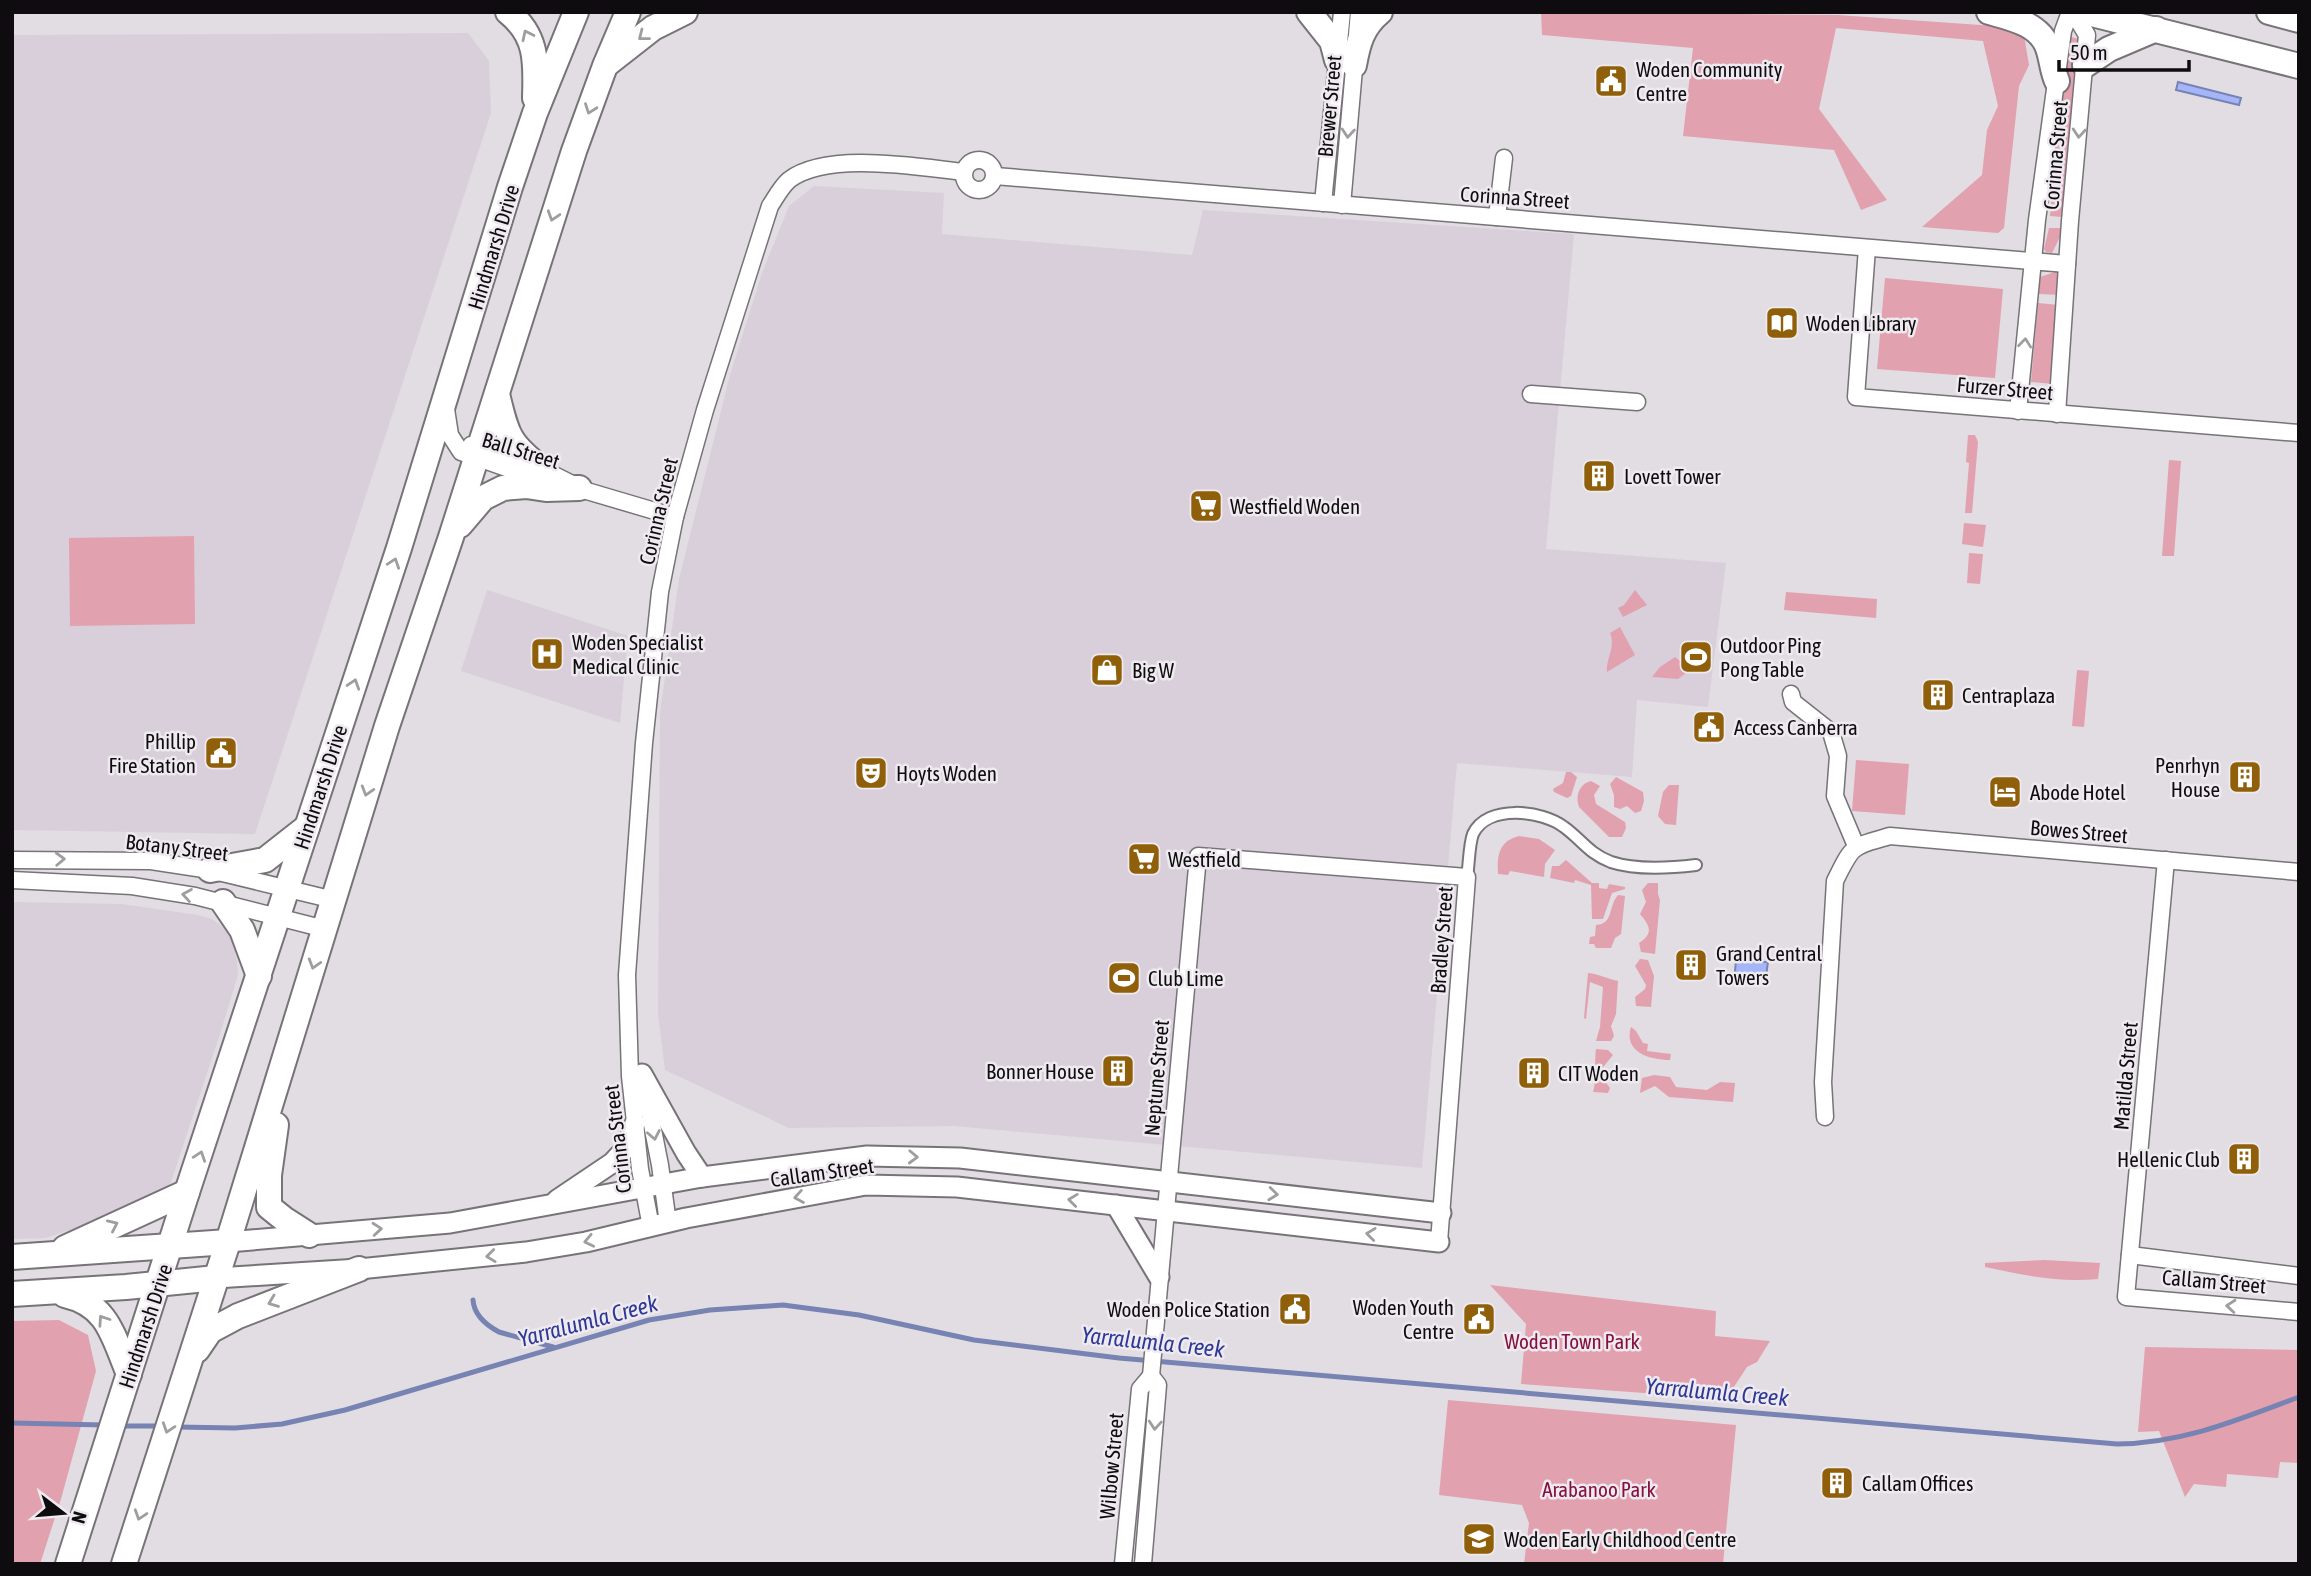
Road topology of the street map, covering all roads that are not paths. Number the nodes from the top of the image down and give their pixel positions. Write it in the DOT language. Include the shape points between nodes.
graph roads {
  1 [pos="508,12"];
  2 [pos="576,12"];
  3 [pos="628,12"];
  4 [pos="685,12"];
  5 [pos="1309,12"];
  6 [pos="1342,12"];
  7 [pos="1359,12"];
  8 [pos="1380,12"];
  9 [pos="1989,12"];
  10 [pos="2072,12"];
  11 [pos="2084,12"];
  12 [pos="2269,12"];
  13 [pos="2299,20"];
  14 [pos="2156,29"];
  15 [pos="1346,62"];
  16 [pos="2085,65"];
  17 [pos="605,66"];
  18 [pos="2299,66"];
  19 [pos="2057,81"];
  20 [pos="535,113"];
  21 [pos="1504,158"];
  22 [pos="1323,203"];
  23 [pos="1342,205"];
  24 [pos="1497,217"];
  25 [pos="1867,248"];
  26 [pos="2033,261"];
  27 [pos="2067,264"];
  28 [pos="497,394"];
  29 [pos="1531,394"];
  30 [pos="445,401"];
  31 [pos="1637,402"];
  32 [pos="2018,411"];
  33 [pos="2057,414"];
  34 [pos="2299,433"];
  35 [pos="454,444"];
  36 [pos="478,453"];
  37 [pos="426,461"];
  38 [pos="542,469"];
  39 [pos="579,488"];
  40 [pos="675,517"];
  41 [pos="451,537"];
  42 [pos="1791,694"];
  43 [pos="307,827"];
  44 [pos="1856,846"];
  45 [pos="12,860"];
  46 [pos="2166,860"];
  47 [pos="1197,864"];
  48 [pos="1696,865"];
  49 [pos="210,870"];
  50 [pos="2299,872"];
  51 [pos="1467,877"];
  52 [pos="12,880"];
  53 [pos="287,888"];
  54 [pos="334,900"];
  55 [pos="223,902"];
  56 [pos="277,917"];
  57 [pos="325,929"];
  58 [pos="259,976"];
  59 [pos="630,1046"];
  60 [pos="285,1059"];
  61 [pos="642,1074"];
  62 [pos="1825,1117"];
  63 [pos="635,1123"];
  64 [pos="702,1177"];
  65 [pos="1167,1182"];
  66 [pos="652,1186"];
  67 [pos="187,1192"];
  68 [pos="1116,1205"];
  69 [pos="547,1207"];
  70 [pos="1165,1211"];
  71 [pos="1441,1213"];
  72 [pos="659,1225"];
  73 [pos="309,1235"];
  74 [pos="228,1241"];
  75 [pos="1439,1242"];
  76 [pos="171,1244"];
  77 [pos="51,1255"];
  78 [pos="2130,1255"];
  79 [pos="12,1257"];
  80 [pos="359,1269"];
  81 [pos="2299,1276"];
  82 [pos="1159,1277"];
  83 [pos="216,1278"];
  84 [pos="159,1283"];
  85 [pos="52,1292"];
  86 [pos="12,1294"];
  87 [pos="2126,1297"];
  88 [pos="2299,1312"];
  89 [pos="190,1360"];
  90 [pos="1151,1376"];
  91 [pos="127,1382"];
  92 [pos="68,1564"];
  93 [pos="124,1564"];
  94 [pos="1124,1564"];
  95 [pos="1143,1564"];
  20 -- 1 [label="main road, one-way" via="536,57 521,24"];
  2 -- 20 [label="main road, Hindmarsh Drive"];
  3 -- 17 [label="main road"];
  4 -- 17 [label="main road, one-way" via="653,28"];
  5 -- 15 [label="main road"];
  6 -- 15 [label="street, Brewer Street"];
  7 -- 15 [label="street, Brewer Street"];
  8 -- 15 [label="main road" via="1366,26"];
  9 -- 19 [label="main road" via="2019,21 2042,35"];
  10 -- 16 [label="street, Corinna Street" via="2087,35"];
  10 -- 19 [label="street, Corinna Street" via="2063,31"];
  11 -- 14 [label="main road"];
  12 -- 13 [label="main road"];
  14 -- 16 [label="main road"];
  14 -- 18 [label="main road"];
  15 -- 22 [label="street, Brewer Street"];
  15 -- 23 [label="street, Brewer Street, one-way"];
  16 -- 27 [label="street, Corinna Street, one-way"];
  17 -- 28 [label="main road, one-way"];
  19 -- 26 [label="street, Corinna Street"];
  20 -- 30 [label="main road, Hindmarsh Drive"];
  21 -- 24 [label="street"];
  22 -- 23 [label="street, Corinna Street"];
  22 -- 40 [label="street, Corinna Street" via="995,176 987,189 977,191 965,182 964,172 848,162 800,173 781,188 770,206"];
  23 -- 24 [label="street, Corinna Street"];
  24 -- 25 [label="street, Corinna Street"];
  25 -- 26 [label="street, Corinna Street"];
  25 -- 32 [label="street, Furzer Street" via="1856,397"];
  26 -- 27 [label="street, Corinna Street"];
  32 -- 26 [label="street, Corinna Street, one-way"];
  27 -- 33 [label="street, Corinna Street"];
  28 -- 36 [label="main road"];
  28 -- 38 [label="main road" via="511,441"];
  29 -- 31 [label="street"];
  30 -- 35 [label="street, Ball Street"];
  30 -- 37 [label="main road, Hindmarsh Drive"];
  32 -- 33 [label="street, Furzer Street"];
  33 -- 34 [label="street, Furzer Street"];
  35 -- 36 [label="street, Ball Street" via="463,443"];
  35 -- 37 [label="street, Ball Street"];
  36 -- 38 [label="street, Ball Street"];
  36 -- 39 [label="street, Ball Street" via="537,479"];
  36 -- 41 [label="main road"];
  43 -- 37 [label="main road, Hindmarsh Drive, one-way"];
  38 -- 39 [label="street, Ball Street"];
  39 -- 40 [label="street, Ball Street"];
  39 -- 41 [label="main road" via="503,488 483,498"];
  40 -- 59 [label="street, Corinna Street" via="660,593 644,743 627,975"];
  41 -- 54 [label="main road, one-way"];
  42 -- 44 [label="street" via="1793,702 1830,732 1838,756 1835,796"];
  43 -- 49 [label="main road" via="265,860"];
  43 -- 53 [label="main road, Hindmarsh Drive"];
  44 -- 46 [label="street, Bowes Street" via="1890,835"];
  44 -- 62 [label="street" via="1835,881"];
  45 -- 49 [label="street, Botany Street, one-way" via="150,861"];
  46 -- 50 [label="street, Bowes Street"];
  46 -- 78 [label="street, Matilda Street"];
  47 -- 51 [label="street, Bradley Street" via="1198,856"];
  47 -- 65 [label="street, Neptune Street"];
  48 -- 51 [label="street" via="1669,868 1614,863 1592,854 1564,827 1543,816 1513,812 1490,817 1473,834"];
  49 -- 53 [label="street, Botany Street"];
  51 -- 71 [label="street, Bradley Street"];
  55 -- 52 [label="street, one-way" via="132,886"];
  53 -- 54 [label="street, Botany Street"];
  53 -- 56 [label="main road, Hindmarsh Drive"];
  54 -- 57 [label="main road"];
  55 -- 56 [label="street"];
  55 -- 58 [label="main road" via="242,930"];
  56 -- 57 [label="street"];
  56 -- 58 [label="main road, Hindmarsh Drive"];
  57 -- 60 [label="main road, one-way"];
  67 -- 58 [label="main road, Hindmarsh Drive, one-way"];
  59 -- 61 [label="street, Corinna Street"];
  59 -- 63 [label="street, Corinna Street"];
  60 -- 73 [label="main road" via="269,1207"];
  60 -- 74 [label="main road"];
  61 -- 64 [label="street"];
  61 -- 66 [label="street, Corinna Street, one-way"];
  63 -- 66 [label="street, Corinna Street"];
  63 -- 69 [label="street" via="626,1147 612,1163"];
  64 -- 65 [label="street, Callam Street, one-way" via="867,1156 960,1158"];
  64 -- 66 [label="street, Callam Street"];
  65 -- 70 [label="street, Neptune Street"];
  65 -- 71 [label="street, Callam Street, one-way"];
  66 -- 69 [label="street, Callam Street"];
  66 -- 72 [label="street, Corinna Street"];
  67 -- 76 [label="main road, Hindmarsh Drive"];
  77 -- 67 [label="main road, one-way"];
  68 -- 70 [label="street, Callam Street"];
  68 -- 72 [label="street, Callam Street, one-way" via="957,1187 866,1185"];
  68 -- 82 [label="street"];
  73 -- 69 [label="street, Callam Street, one-way" via="450,1223"];
  75 -- 70 [label="street, Callam Street, one-way"];
  70 -- 82 [label="street, Wilbow Street"];
  71 -- 75 [label="street, Bradley Street"];
  72 -- 80 [label="street, Callam Street, one-way" via="526,1251"];
  73 -- 74 [label="street, Callam Street"];
  74 -- 76 [label="main road"];
  74 -- 83 [label="main road"];
  76 -- 77 [label="main road"];
  76 -- 84 [label="main road, Hindmarsh Drive"];
  77 -- 79 [label="main road"];
  78 -- 81 [label="street, Callam Street"];
  78 -- 87 [label="street, Matilda Street"];
  80 -- 83 [label="street, Callam Street"];
  80 -- 89 [label="main road, one-way" via="220,1325 210,1331"];
  82 -- 90 [label="street, Wilbow Street"];
  83 -- 84 [label="main road"];
  83 -- 89 [label="main road"];
  84 -- 85 [label="main road"];
  84 -- 91 [label="main road, Hindmarsh Drive"];
  85 -- 86 [label="main road"];
  91 -- 85 [label="main road, one-way" via="107,1323 93,1305"];
  88 -- 87 [label="street, Callam Street, one-way"];
  89 -- 93 [label="main road, one-way"];
  90 -- 94 [label="street, Wilbow Street" via="1140,1389"];
  90 -- 95 [label="street, Wilbow Street, one-way" via="1157,1385"];
  91 -- 92 [label="main road, Hindmarsh Drive"];
}
